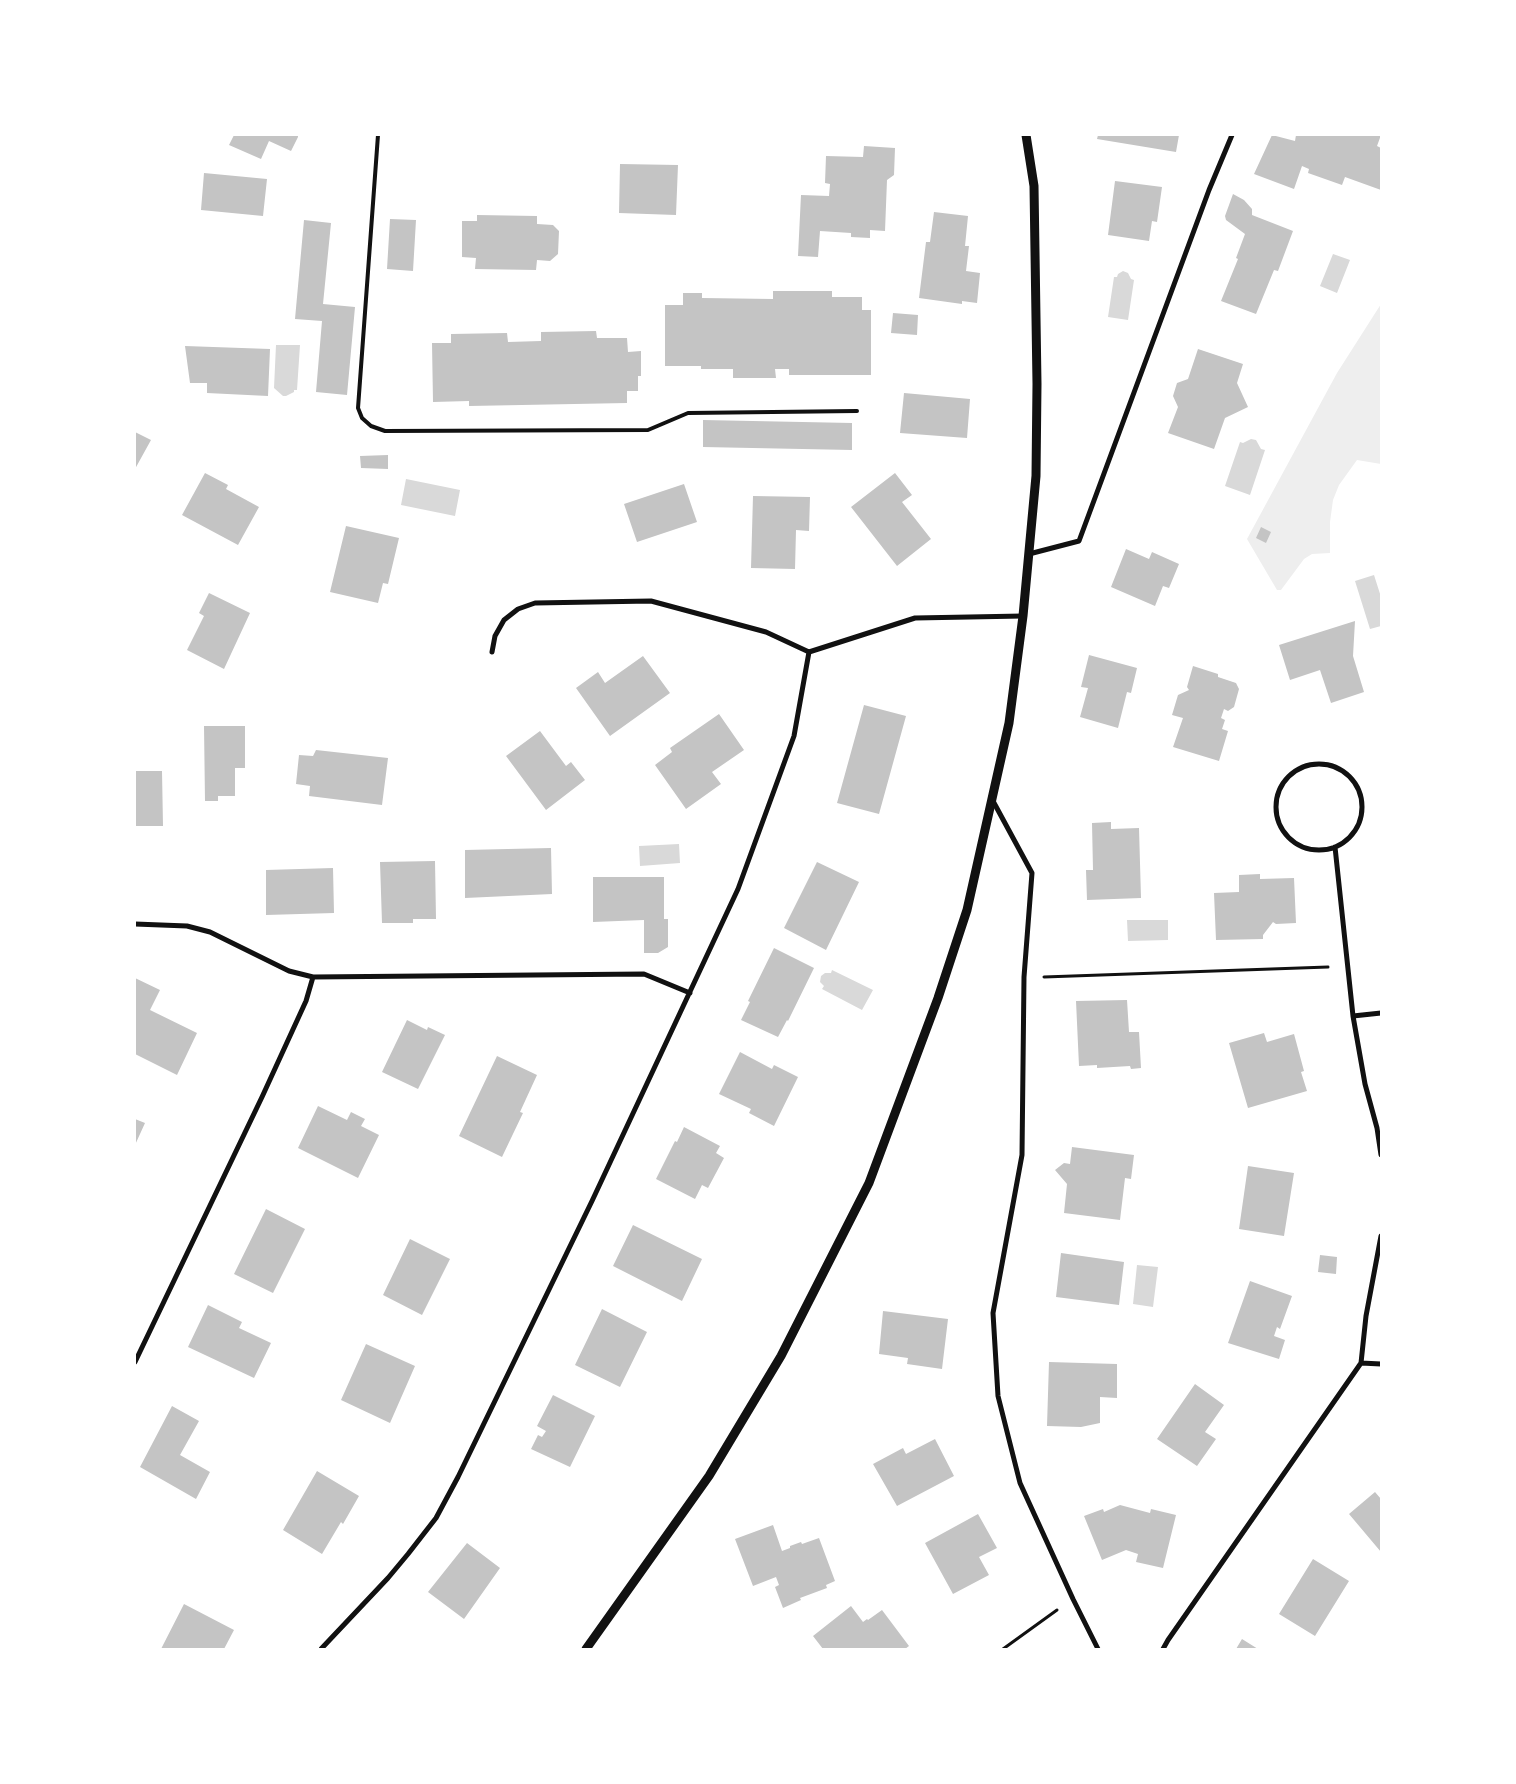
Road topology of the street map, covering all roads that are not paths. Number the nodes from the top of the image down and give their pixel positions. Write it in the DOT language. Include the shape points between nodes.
graph roads {
  1 [pos="378,135"];
  2 [pos="1026,135"];
  3 [pos="1232,135"];
  4 [pos="857,411"];
  5 [pos="1029,554"];
  6 [pos="1023,616"];
  7 [pos="492,652"];
  8 [pos="809,652"];
  9 [pos="992,798"];
  10 [pos="1335,847"];
  11 [pos="135,924"];
  12 [pos="313,977"];
  13 [pos="690,993"];
  14 [pos="1381,1014"];
  15 [pos="1353,1016"];
  16 [pos="1381,1155"];
  17 [pos="1381,1236"];
  18 [pos="135,1362"];
  19 [pos="1361,1363"];
  20 [pos="1381,1364"];
  21 [pos="321,1649"];
  22 [pos="586,1649"];
  23 [pos="1098,1649"];
  24 [pos="1163,1649"];
  1 -- 4 [label="lane" via="358,408 362,418 371,426 385,431 648,430 688,413"];
  2 -- 5 [label="street" via="1034,186 1037,384 1036,476"];
  3 -- 5 [label="street" via="1208,190 1079,541"];
  5 -- 6 [label="street"];
  6 -- 8 [label="street" via="915,618"];
  6 -- 9 [label="street" via="1009,723"];
  7 -- 8 [label="street" via="495,636 504,620 518,609 535,603 651,600 766,632"];
  8 -- 13 [label="street" via="794,736 738,889"];
  9 -- 22 [label="street" via="967,910 869,1183 781,1356 709,1476"];
  9 -- 23 [label="street" via="1032,873 1024,977 1022,1155 993,1313 998,1396 1020,1483"];
  10 -- 10 [label="street" via="1356,829 1362,803 1358,789 1340,769 1313,764 1299,769 1279,790 1276,804 1283,832 1307,848"];
  10 -- 15 [label="street"];
  11 -- 12 [label="street" via="187,926 210,932 289,971"];
  12 -- 13 [label="street" via="644,974"];
  12 -- 18 [label="street" via="306,1001 262,1097"];
  13 -- 21 [label="street" via="436,1518 388,1578"];
  14 -- 15 [label="street"];
  15 -- 16 [label="street"];
  17 -- 19 [label="street"];
  19 -- 20 [label="street"];
  19 -- 24 [label="street"];
}
